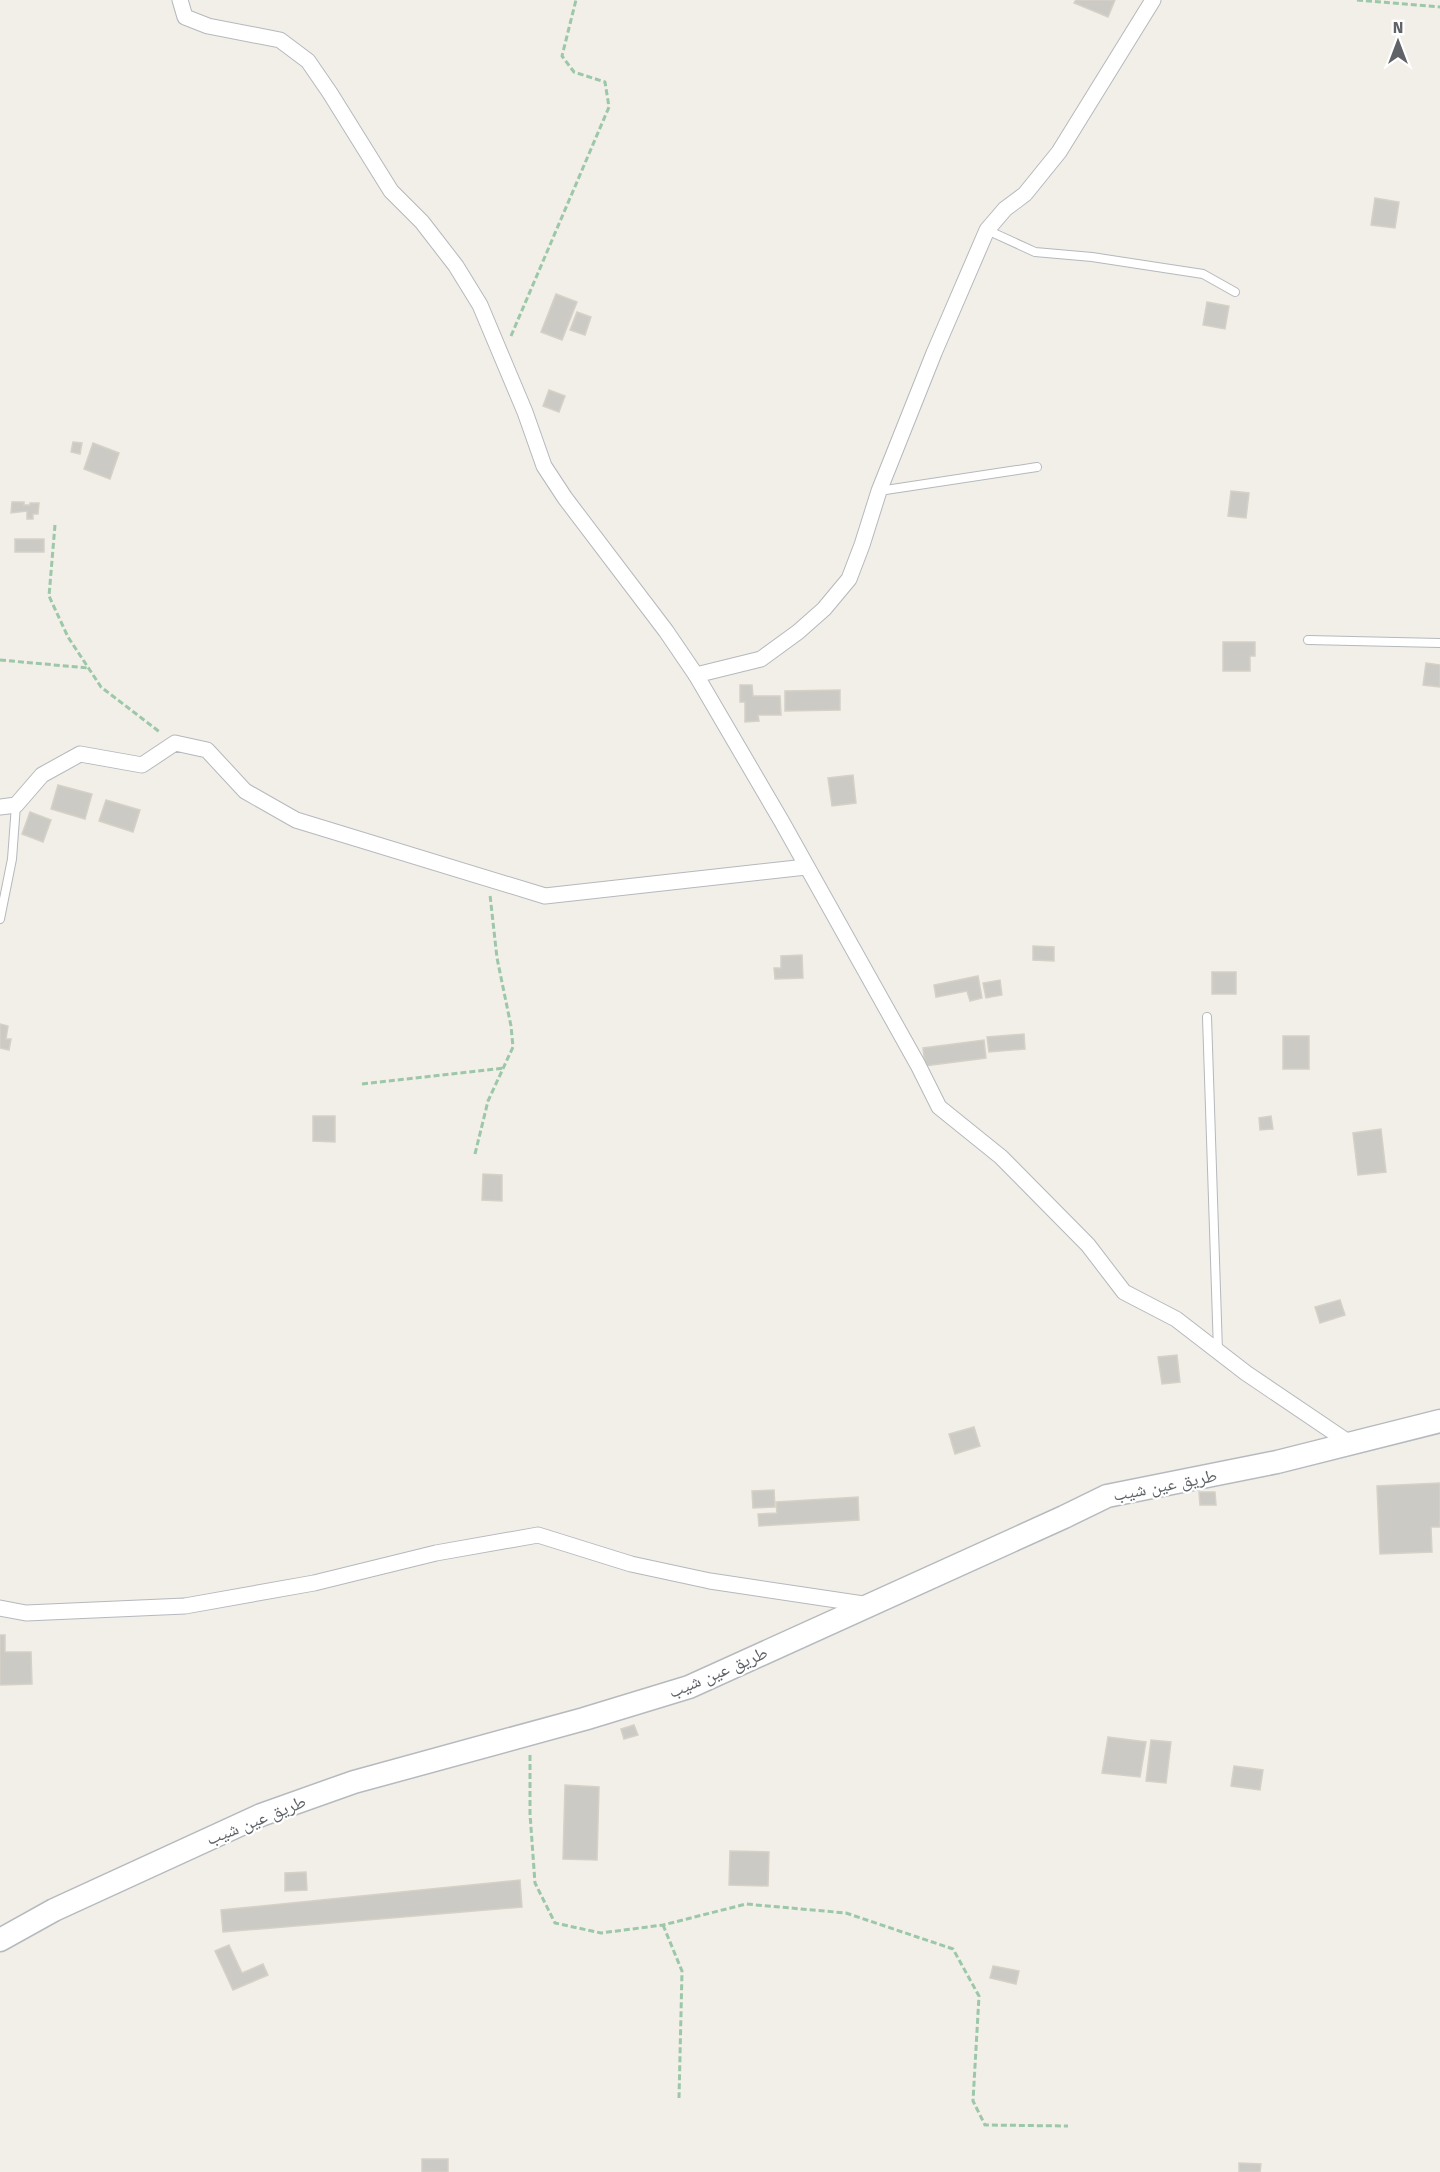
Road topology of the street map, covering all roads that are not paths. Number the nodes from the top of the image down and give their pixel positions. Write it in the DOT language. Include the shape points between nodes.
graph roads {
  1 [pos="180,0"];
  2 [pos="1153,0"];
  3 [pos="987,230"];
  4 [pos="1235,292"];
  5 [pos="1037,467"];
  6 [pos="879,491"];
  7 [pos="1308,640"];
  8 [pos="1440,643"];
  9 [pos="696,675"];
  10 [pos="16,805"];
  11 [pos="0,807"];
  12 [pos="806,867"];
  13 [pos="0,919"];
  14 [pos="1207,1017"];
  15 [pos="1218,1352"];
  16 [pos="1440,1421"];
  17 [pos="1351,1444"];
  18 [pos="870,1605"];
  19 [pos="0,1608"];
  20 [pos="0,1940"];
  1 -- 9 [label="street" via="185,16 208,26 280,40 308,61 391,192 422,222 480,305 544,466"];
  2 -- 3 [label="street" via="1059,152 1025,194"];
  3 -- 4 [label="lane" via="1035,252 1203,274"];
  3 -- 6 [label="street"];
  5 -- 6 [label="lane"];
  6 -- 9 [label="street" via="849,579 824,609 761,659"];
  7 -- 8 [label="lane"];
  9 -- 12 [label="street"];
  10 -- 11 [label="street"];
  10 -- 12 [label="street" via="42,775 80,754 142,765 175,743 207,750 245,791 296,820 545,896"];
  10 -- 13 [label="lane" via="12,859"];
  12 -- 15 [label="street" via="939,1107 1001,1157 1088,1245 1124,1292 1176,1319"];
  14 -- 15 [label="lane"];
  15 -- 17 [label="street"];
  16 -- 17 [label="main road, طريق عين شيب"];
  17 -- 18 [label="main road, طريق عين شيب" via="1107,1496"];
  18 -- 19 [label="street" via="710,1581 631,1564 538,1535 185,1606 26,1613"];
  18 -- 20 [label="main road, طريق عين شيب" via="689,1687 354,1782 261,1815 54,1910"];
}
